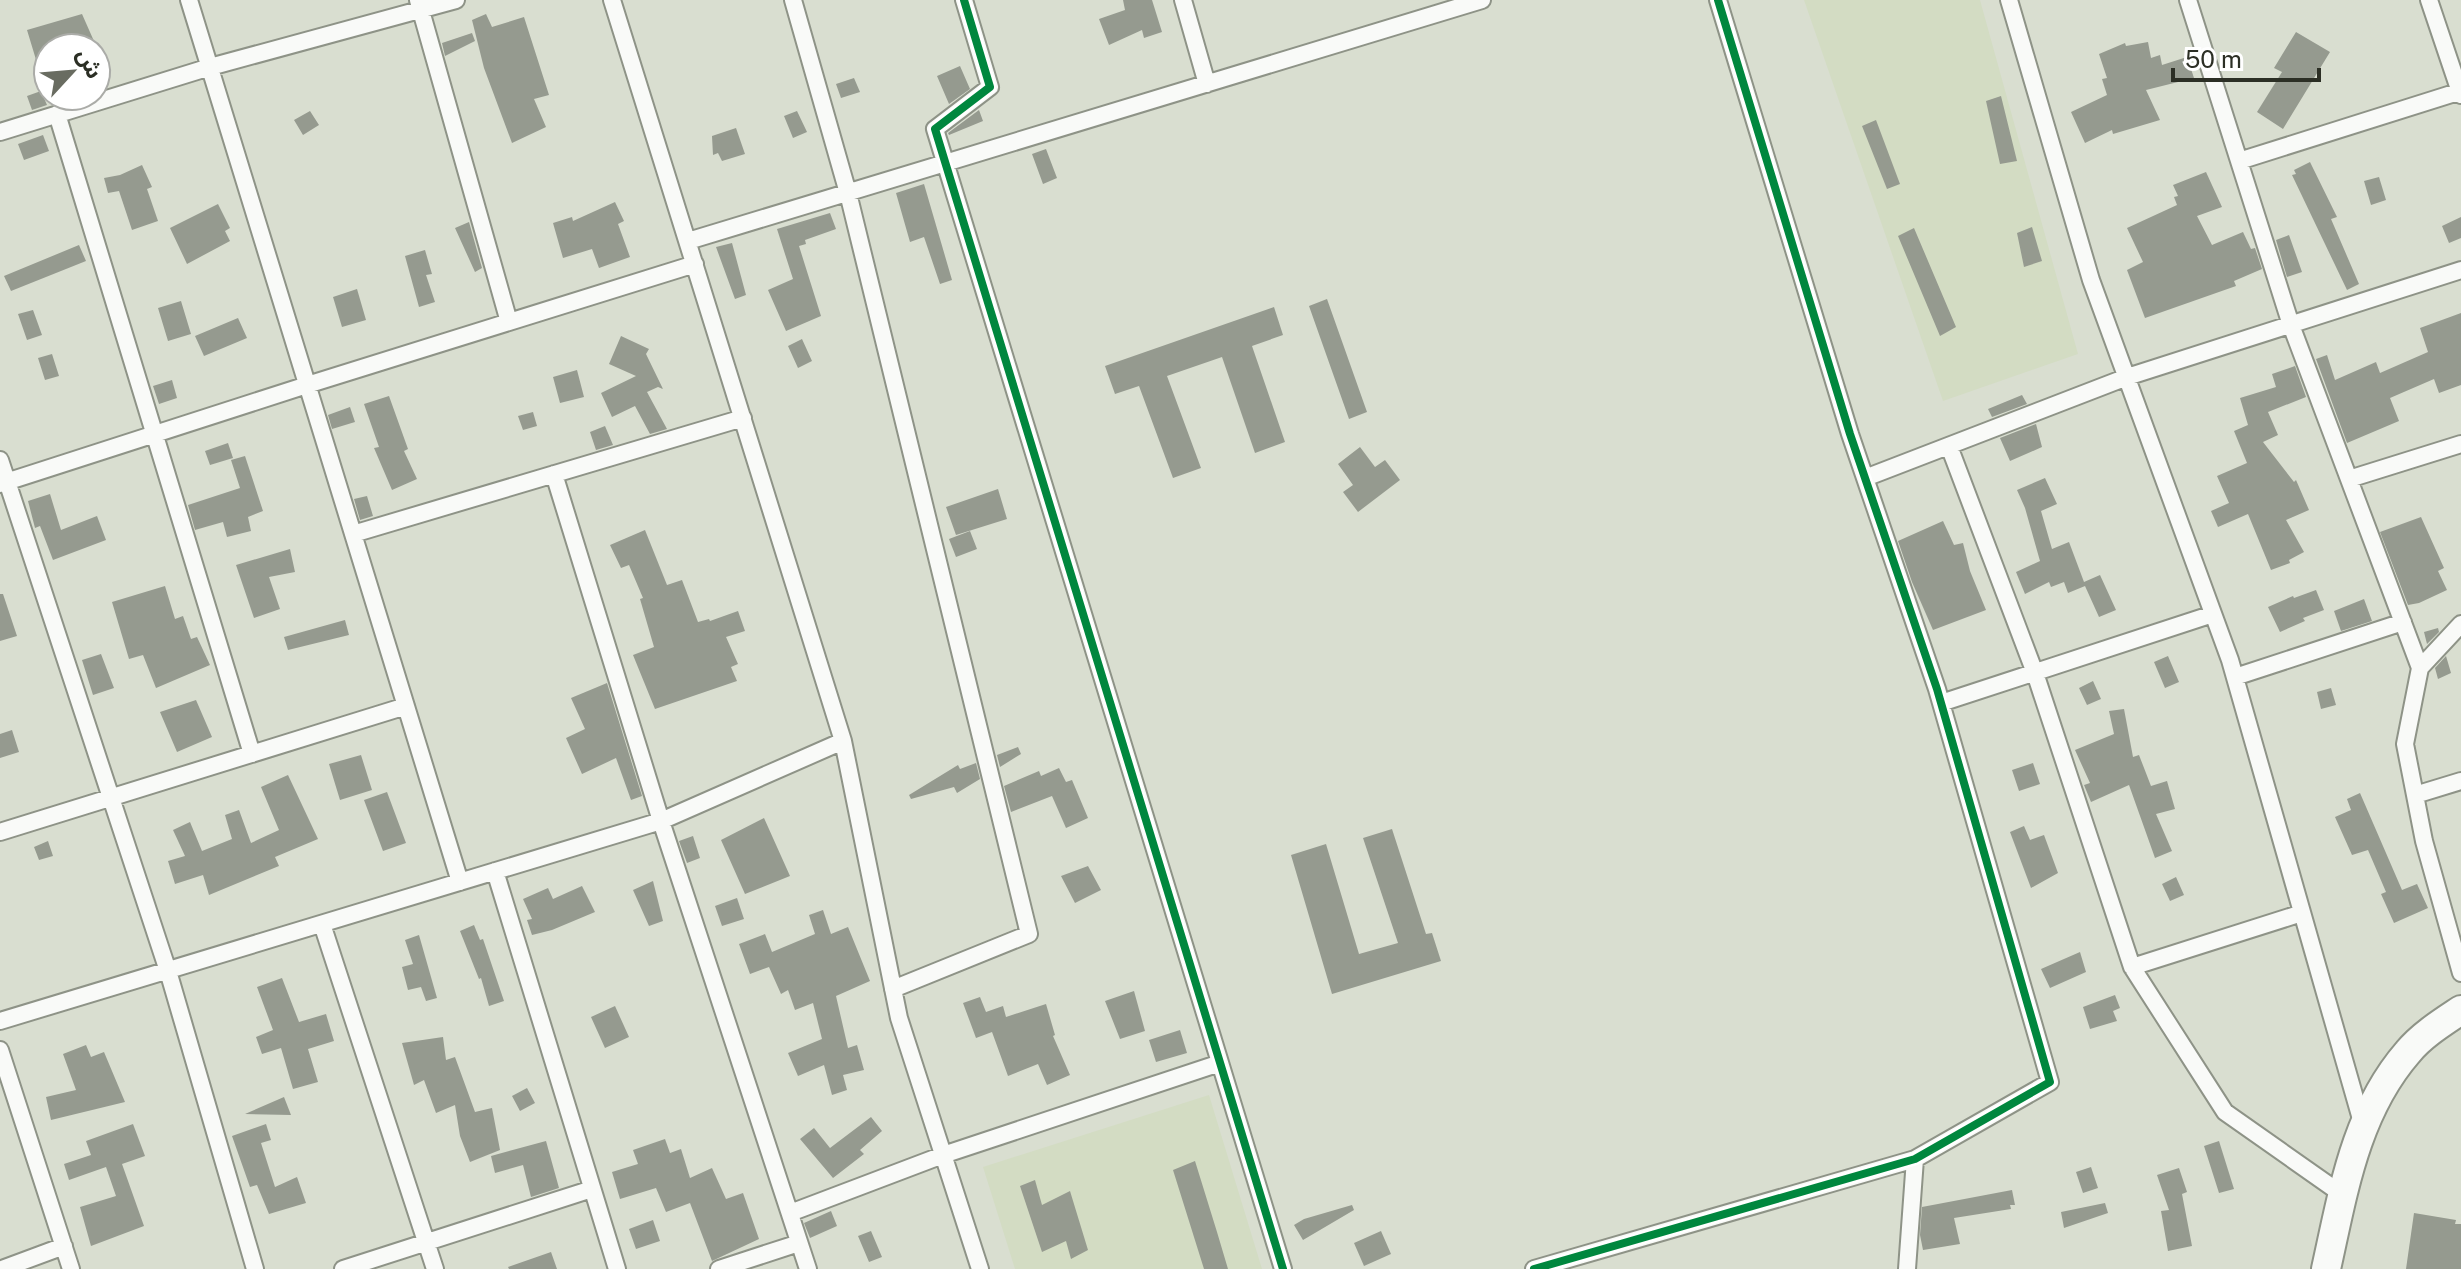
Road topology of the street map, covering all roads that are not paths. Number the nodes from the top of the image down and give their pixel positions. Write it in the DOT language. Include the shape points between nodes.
graph roads {
  1 [pos="189,0"];
  2 [pos="456,0"];
  3 [pos="612,0"];
  4 [pos="793,0"];
  5 [pos="964,0"];
  6 [pos="1183,0"];
  7 [pos="1482,0"];
  8 [pos="1718,0"];
  9 [pos="2009,0"];
  10 [pos="2188,0"];
  11 [pos="2429,0"];
  12 [pos="419,5"];
  13 [pos="210,67"];
  14 [pos="1207,84"];
  15 [pos="2461,93"];
  16 [pos="57,114"];
  17 [pos="0,132"];
  18 [pos="2239,161"];
  19 [pos="946,164"];
  20 [pos="848,193"];
  21 [pos="688,241"];
  22 [pos="695,264"];
  23 [pos="2461,270"];
  24 [pos="509,322"];
  25 [pos="2291,325"];
  26 [pos="2127,377"];
  27 [pos="307,385"];
  28 [pos="743,418"];
  29 [pos="155,434"];
  30 [pos="2461,444"];
  31 [pos="1949,446"];
  32 [pos="0,460"];
  33 [pos="554,474"];
  34 [pos="1865,478"];
  35 [pos="2349,479"];
  36 [pos="4,483"];
  37 [pos="353,534"];
  38 [pos="2213,614"];
  39 [pos="2403,622"];
  40 [pos="2461,624"];
  41 [pos="2420,668"];
  42 [pos="2035,673"];
  43 [pos="2235,677"];
  44 [pos="1941,703"];
  45 [pos="406,706"];
  46 [pos="843,741"];
  47 [pos="252,754"];
  48 [pos="2461,781"];
  49 [pos="2415,795"];
  50 [pos="111,798"];
  51 [pos="661,821"];
  52 [pos="0,832"];
  53 [pos="495,871"];
  54 [pos="460,882"];
  55 [pos="2302,913"];
  56 [pos="322,924"];
  57 [pos="2132,967"];
  58 [pos="168,971"];
  59 [pos="2461,973"];
  60 [pos="893,989"];
  61 [pos="2461,1010"];
  62 [pos="0,1021"];
  63 [pos="0,1050"];
  64 [pos="1220,1063"];
  65 [pos="2363,1126"];
  66 [pos="943,1155"];
  67 [pos="1915,1159"];
  68 [pos="592,1189"];
  69 [pos="2343,1195"];
  70 [pos="790,1213"];
  71 [pos="426,1242"];
  72 [pos="799,1243"];
  73 [pos="64,1246"];
  74 [pos="2,1269"];
  75 [pos="71,1269"];
  76 [pos="255,1269"];
  77 [pos="343,1269"];
  78 [pos="435,1269"];
  79 [pos="617,1269"];
  80 [pos="719,1269"];
  81 [pos="808,1269"];
  82 [pos="980,1269"];
  83 [pos="1283,1269"];
  84 [pos="1534,1269"];
  85 [pos="1907,1269"];
  86 [pos="2326,1269"];
  1 -- 13 [label="street"];
  2 -- 12 [label="street"];
  3 -- 21 [label="street"];
  4 -- 20 [label="street"];
  5 -- 19 [label="street" via="990,87 935,129"];
  6 -- 14 [label="street"];
  7 -- 14 [label="street"];
  8 -- 34 [label="street"];
  9 -- 26 [label="street" via="2091,280"];
  10 -- 18 [label="street"];
  11 -- 15 [label="street"];
  12 -- 13 [label="street"];
  12 -- 24 [label="street"];
  13 -- 16 [label="street"];
  13 -- 27 [label="street"];
  14 -- 19 [label="street"];
  15 -- 18 [label="street"];
  16 -- 17 [label="street"];
  16 -- 29 [label="street"];
  18 -- 25 [label="street"];
  19 -- 20 [label="street"];
  19 -- 64 [label="street"];
  20 -- 21 [label="street"];
  20 -- 60 [label="street" via="1029,934"];
  21 -- 22 [label="street"];
  22 -- 24 [label="street"];
  22 -- 28 [label="street"];
  23 -- 25 [label="street"];
  24 -- 27 [label="street"];
  25 -- 26 [label="street"];
  25 -- 35 [label="street"];
  26 -- 31 [label="street"];
  26 -- 38 [label="street"];
  27 -- 29 [label="street"];
  27 -- 37 [label="street"];
  28 -- 33 [label="street"];
  28 -- 46 [label="street"];
  29 -- 36 [label="street"];
  29 -- 47 [label="street"];
  30 -- 35 [label="street"];
  31 -- 34 [label="street"];
  31 -- 42 [label="street"];
  32 -- 36 [label="street"];
  33 -- 37 [label="street"];
  33 -- 51 [label="street"];
  34 -- 44 [label="street"];
  35 -- 39 [label="street"];
  36 -- 50 [label="street"];
  37 -- 45 [label="street"];
  38 -- 42 [label="street"];
  38 -- 43 [label="street"];
  39 -- 41 [label="street"];
  39 -- 43 [label="street"];
  40 -- 41 [label="street"];
  41 -- 49 [label="street" via="2405,744"];
  42 -- 44 [label="street"];
  42 -- 57 [label="street"];
  43 -- 55 [label="street"];
  44 -- 67 [label="street" via="2050,1082"];
  45 -- 47 [label="street"];
  45 -- 54 [label="street"];
  46 -- 51 [label="street"];
  46 -- 60 [label="street"];
  47 -- 50 [label="street"];
  48 -- 49 [label="street"];
  49 -- 59 [label="street"];
  50 -- 52 [label="street"];
  50 -- 58 [label="street"];
  51 -- 53 [label="street"];
  51 -- 70 [label="street"];
  53 -- 54 [label="street"];
  53 -- 68 [label="street"];
  54 -- 56 [label="street"];
  55 -- 57 [label="street"];
  55 -- 65 [label="street"];
  56 -- 58 [label="street"];
  56 -- 71 [label="street"];
  57 -- 69 [label="street" via="2225,1112"];
  58 -- 62 [label="street"];
  58 -- 76 [label="street"];
  60 -- 66 [label="street"];
  61 -- 65 [label="highway" via="2409,1050"];
  63 -- 73 [label="street"];
  64 -- 66 [label="street"];
  64 -- 83 [label="street"];
  65 -- 69 [label="highway"];
  66 -- 70 [label="street"];
  66 -- 82 [label="street"];
  67 -- 84 [label="street"];
  67 -- 85 [label="street"];
  68 -- 71 [label="street"];
  68 -- 79 [label="street"];
  69 -- 86 [label="highway"];
  70 -- 72 [label="street"];
  71 -- 77 [label="street"];
  71 -- 78 [label="street"];
  72 -- 80 [label="street"];
  72 -- 81 [label="street"];
  73 -- 74 [label="street"];
  73 -- 75 [label="street"];
}
